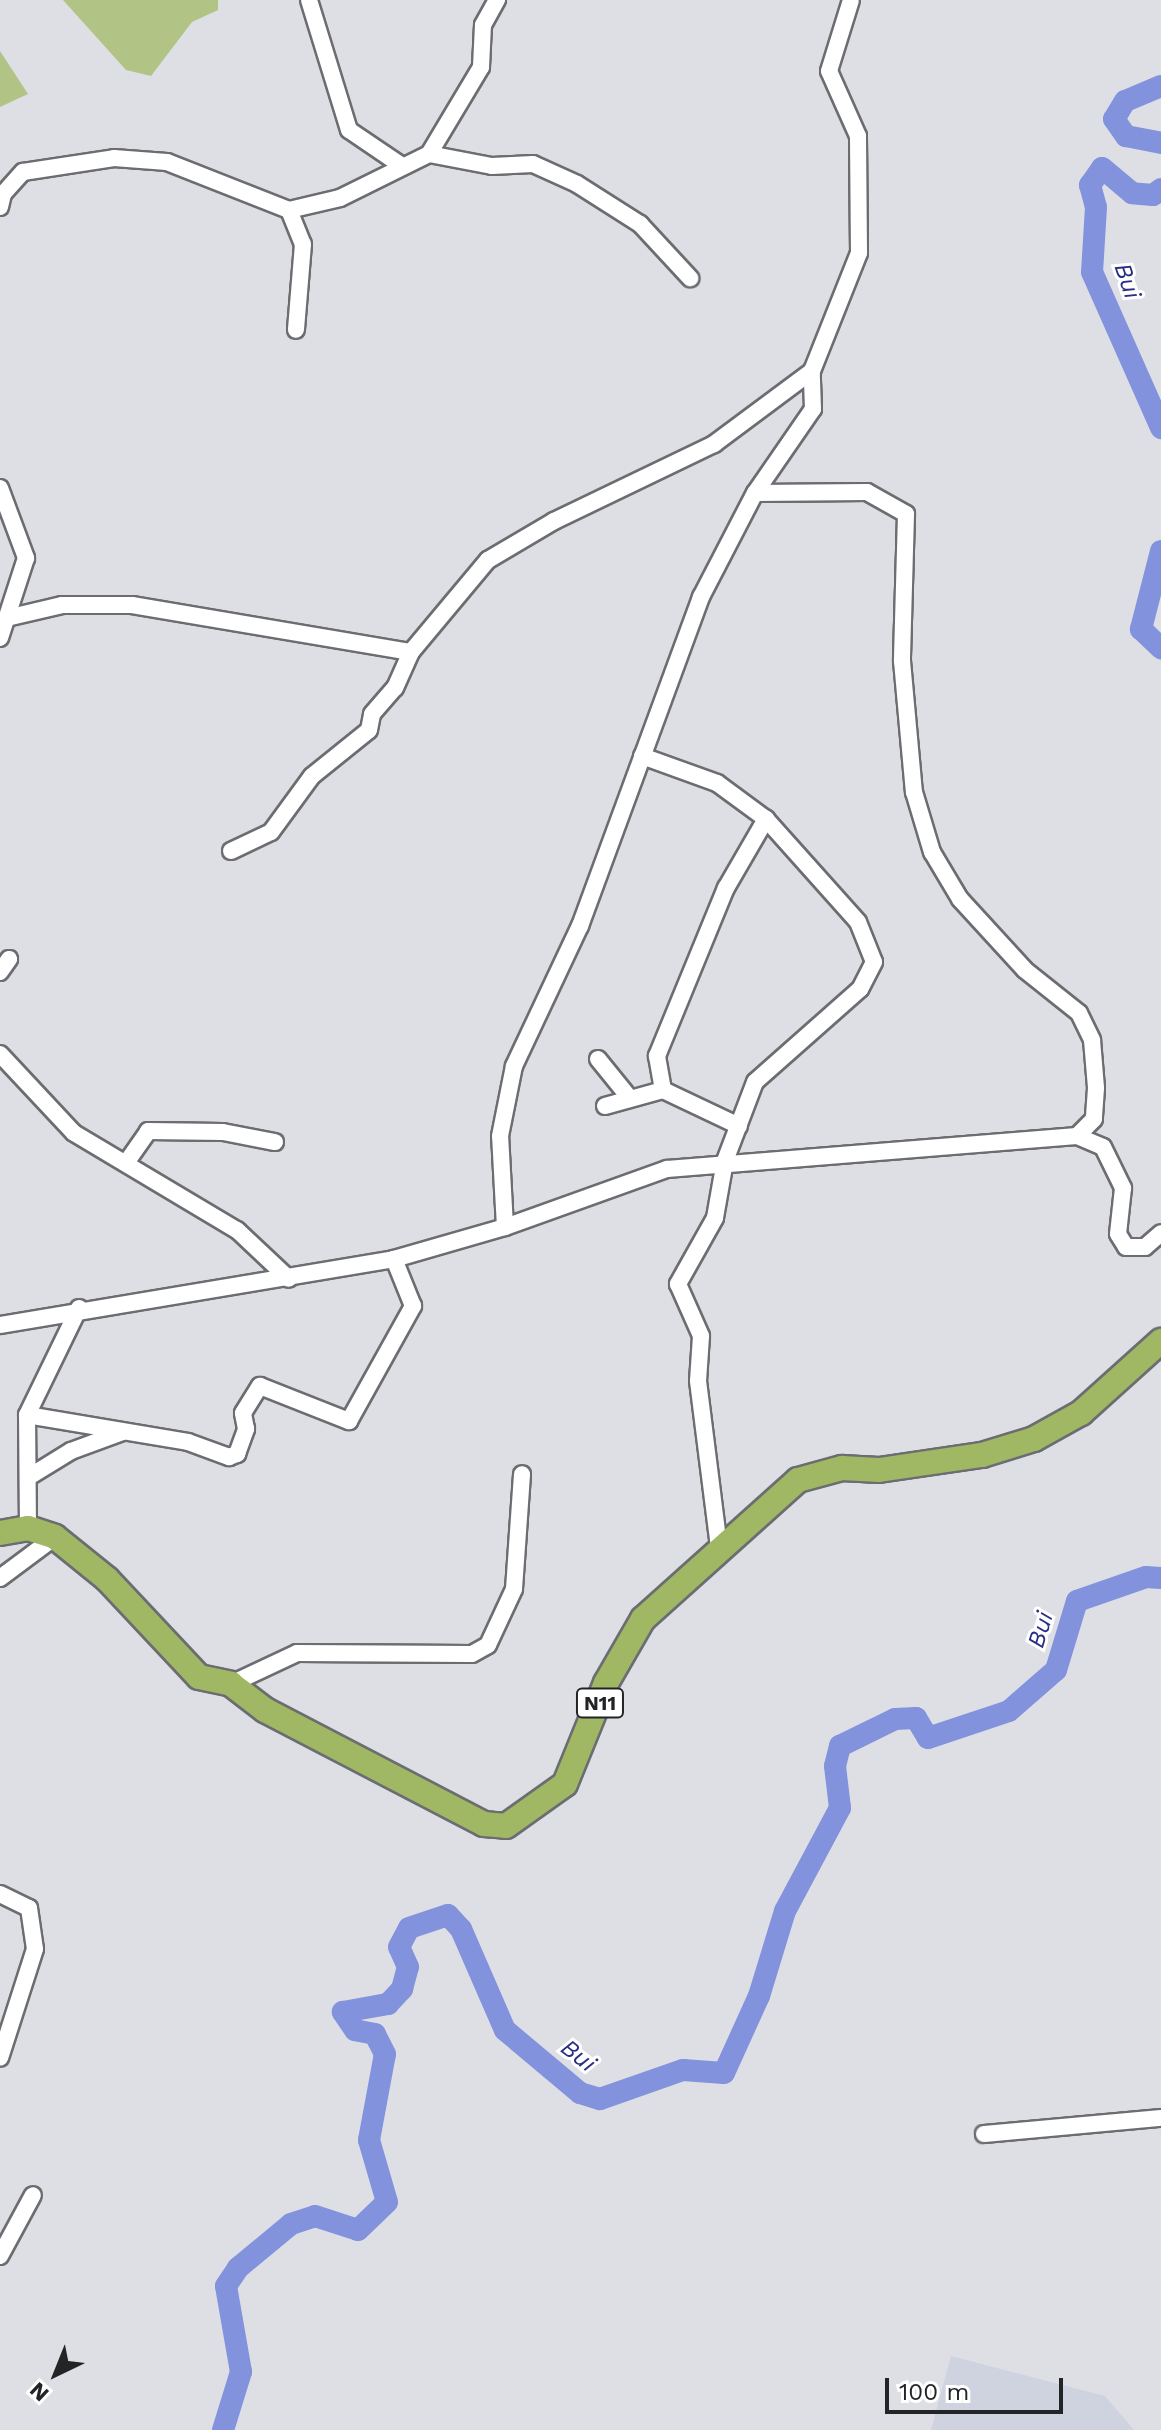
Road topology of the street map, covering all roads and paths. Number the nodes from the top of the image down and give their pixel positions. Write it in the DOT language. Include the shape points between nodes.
graph roads {
  1 [pos="309,0"];
  2 [pos="497,0"];
  3 [pos="851,0"];
  4 [pos="865,0"];
  5 [pos="848,26"];
  6 [pos="429,154"];
  7 [pos="402,166"];
  8 [pos="0,207"];
  9 [pos="289,210"];
  10 [pos="690,278"];
  11 [pos="296,330"];
  12 [pos="812,371"];
  13 [pos="0,488"];
  14 [pos="755,493"];
  15 [pos="11,617"];
  16 [pos="0,638"];
  17 [pos="411,652"];
  18 [pos="642,756"];
  19 [pos="766,819"];
  20 [pos="231,851"];
  21 [pos="0,1054"];
  22 [pos="598,1059"];
  23 [pos="663,1090"];
  24 [pos="628,1096"];
  25 [pos="605,1106"];
  26 [pos="1094,1119"];
  27 [pos="739,1126"];
  28 [pos="1077,1136"];
  29 [pos="275,1142"];
  30 [pos="1103,1147"];
  31 [pos="725,1161"];
  32 [pos="126,1163"];
  33 [pos="505,1227"];
  34 [pos="1161,1233"];
  35 [pos="394,1259"];
  36 [pos="289,1279"];
  37 [pos="79,1308"];
  38 [pos="0,1325"];
  39 [pos="1161,1341"];
  40 [pos="27,1415"];
  41 [pos="124,1432"];
  42 [pos="522,1474"];
  43 [pos="32,1475"];
  44 [pos="28,1528"];
  45 [pos="0,1533"];
  46 [pos="55,1537"];
  47 [pos="719,1548"];
  48 [pos="0,1578"];
  49 [pos="231,1684"];
  50 [pos="0,1894"];
  51 [pos="0,2058"];
  52 [pos="1161,2118"];
  53 [pos="984,2134"];
  54 [pos="33,2195"];
  55 [pos="0,2256"];
  1 -- 7 [label="street" via="349,130"];
  2 -- 6 [label="street" via="483,25 481,67"];
  3 -- 5 [label="street"];
  4 -- 5 [label="street"];
  5 -- 12 [label="street" via="829,71 858,136 859,253"];
  6 -- 7 [label="street"];
  6 -- 10 [label="street" via="492,166 533,164 577,184 640,224"];
  7 -- 9 [label="street" via="340,198"];
  8 -- 9 [label="street" via="23,172 74,160 143,158"];
  9 -- 11 [label="street" via="303,244"];
  12 -- 14 [label="street" via="813,409"];
  12 -- 17 [label="street" via="714,444 554,521 488,560"];
  13 -- 15 [label="street" via="26,558"];
  14 -- 18 [label="street" via="701,597"];
  14 -- 26 [label="street" via="867,492 906,514 902,661 908,756 923,826 960,899 1025,970 1079,1013 1095,1058"];
  15 -- 16 [label="street"];
  15 -- 17 [label="street" via="62,605 132,605"];
  17 -- 20 [label="street" via="395,688 372,714 369,730 312,776 271,832"];
  18 -- 19 [label="street" via="717,783"];
  18 -- 33 [label="street" via="580,926 514,1066 500,1136"];
  19 -- 23 [label="street" via="726,888 657,1056"];
  19 -- 27 [label="street" via="858,922 874,962 860,989 771,1061 755,1082"];
  21 -- 32 [label="street" via="60,1122"];
  22 -- 24 [label="street"];
  23 -- 24 [label="street"];
  23 -- 27 [label="street"];
  24 -- 25 [label="street"];
  26 -- 28 [label="street"];
  26 -- 30 [label="street"];
  27 -- 31 [label="street"];
  28 -- 30 [label="street"];
  28 -- 31 [label="street"];
  29 -- 32 [label="street" via="223,1132 148,1131"];
  30 -- 34 [label="street" via="1123,1188 1118,1234 1126,1247 1145,1247"];
  31 -- 33 [label="street" via="667,1169"];
  31 -- 47 [label="street" via="715,1218 678,1284 701,1336 698,1381"];
  32 -- 36 [label="street" via="237,1230"];
  33 -- 35 [label="street"];
  35 -- 36 [label="street"];
  35 -- 41 [label="street" via="413,1306 349,1421 269,1386 253,1391 243,1413 243,1441 229,1457"];
  36 -- 37 [label="street"];
  37 -- 38 [label="street" via="30,1323"];
  37 -- 40 [label="street"];
  39 -- 47 [label="highway, N11" via="1081,1413 1034,1439 982,1455 879,1470 842,1468 798,1480"];
  40 -- 41 [label="street"];
  40 -- 43 [label="street"];
  41 -- 43 [label="street" via="71,1451"];
  42 -- 49 [label="street" via="514,1589 488,1645 472,1654 297,1653"];
  43 -- 44 [label="street"];
  44 -- 45 [label="highway, N11"];
  44 -- 46 [label="highway, N11"];
  46 -- 48 [label="street"];
  46 -- 49 [label="highway, N11" via="116,1588 199,1677"];
  47 -- 49 [label="highway, N11" via="643,1619 606,1683 565,1784 506,1826 484,1824 362,1763"];
  50 -- 51 [label="street" via="29,1908 35,1949"];
  52 -- 53 [label="street"];
  54 -- 55 [label="street"];
}
